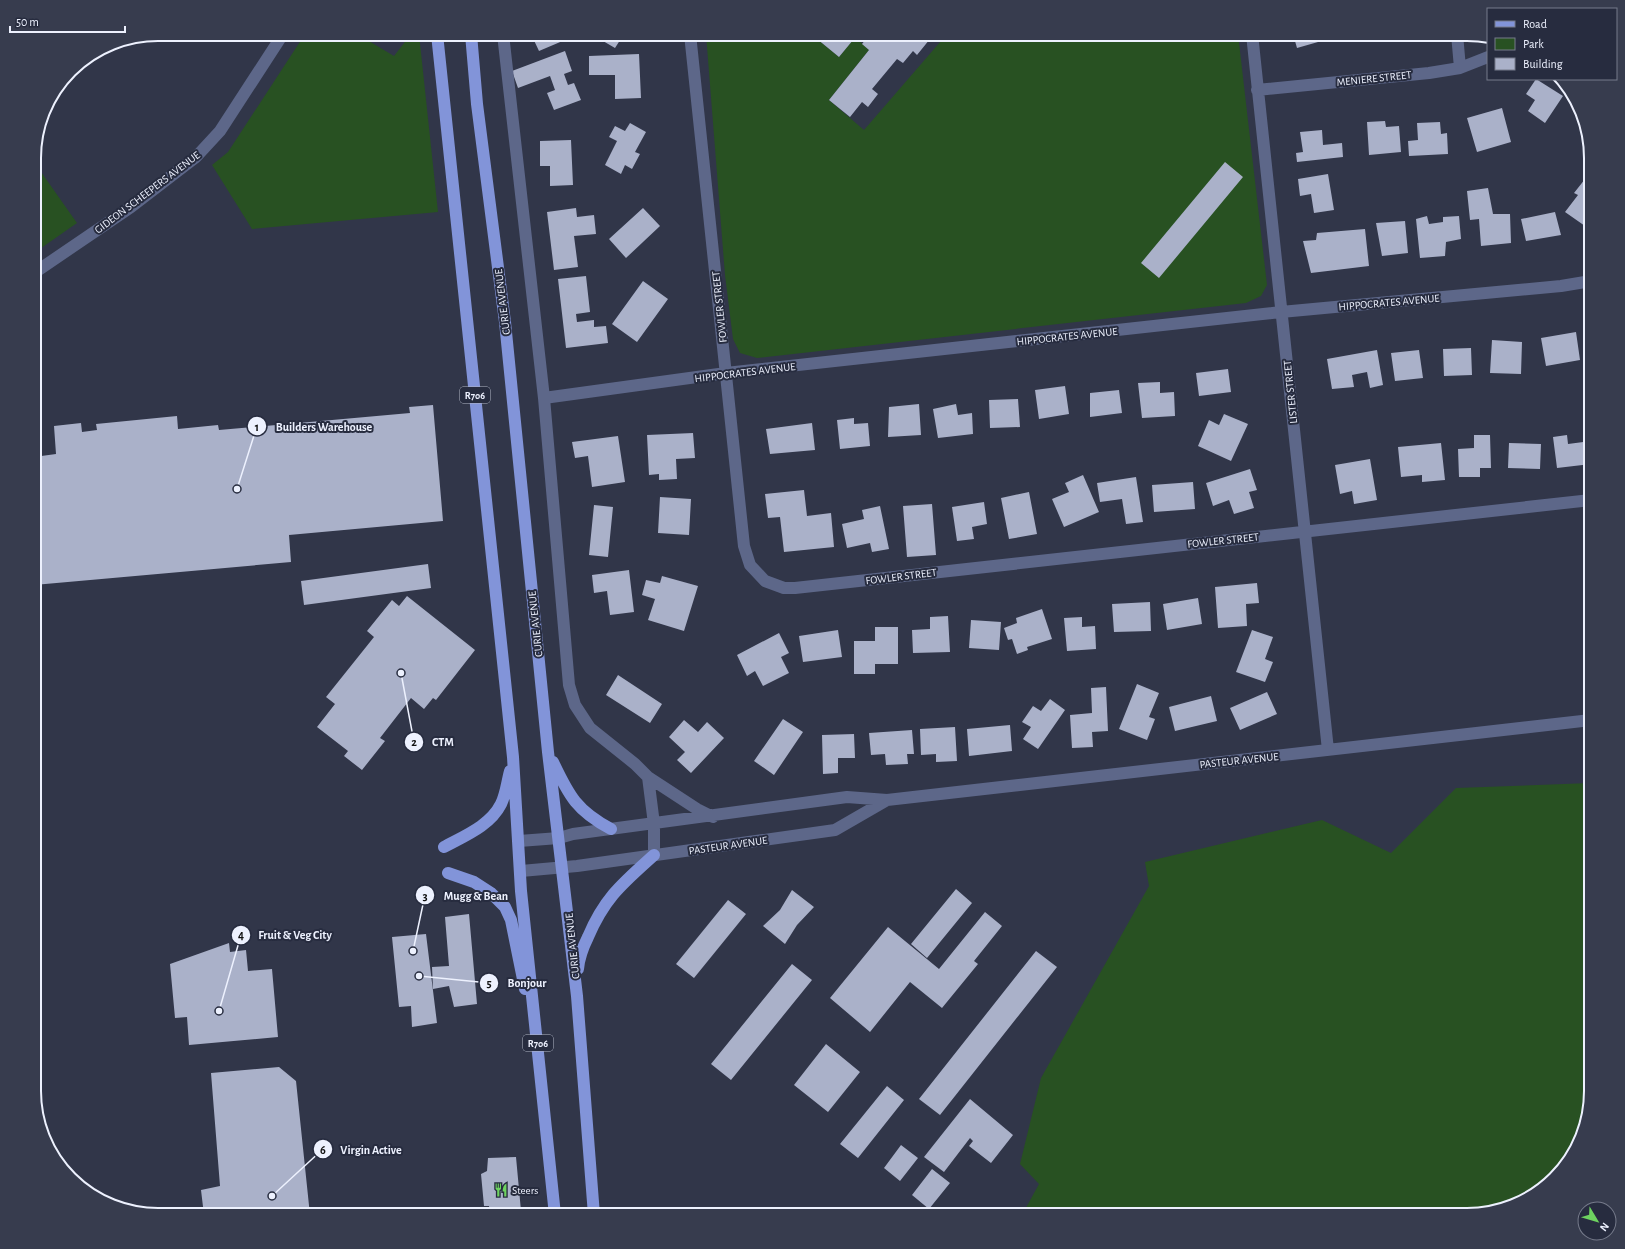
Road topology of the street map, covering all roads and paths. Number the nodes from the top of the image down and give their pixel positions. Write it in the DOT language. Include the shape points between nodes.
graph roads {
  1 [pos="278,41"];
  2 [pos="438,41"];
  3 [pos="472,41"];
  4 [pos="504,41"];
  5 [pos="691,41"];
  6 [pos="1253,41"];
  7 [pos="1458,41"];
  8 [pos="1487,57"];
  9 [pos="1460,68"];
  10 [pos="1257,90"];
  11 [pos="41,268"];
  12 [pos="1584,282"];
  13 [pos="1281,312"];
  14 [pos="726,374"];
  15 [pos="544,398"];
  16 [pos="1584,501"];
  17 [pos="1305,532"];
  18 [pos="1584,721"];
  19 [pos="1328,750"];
  20 [pos="548,752"];
  21 [pos="513,757"];
  22 [pos="648,777"];
  23 [pos="887,800"];
  24 [pos="713,817"];
  25 [pos="654,824"];
  26 [pos="611,829"];
  27 [pos="559,838"];
  28 [pos="519,841"];
  29 [pos="444,847"];
  30 [pos="654,855"];
  31 [pos="562,866"];
  32 [pos="521,871"];
  33 [pos="448,874"];
  34 [pos="577,996"];
  35 [pos="536,1029"];
  36 [pos="555,1208"];
  37 [pos="593,1208"];
  1 -- 11 [label="street, GIDEON SCHEEPERS AVENUE" via="220,131 196,157"];
  2 -- 21 [label="main road, R706"];
  3 -- 20 [label="main road, CURIE AVENUE" via="505,322"];
  4 -- 15 [label="street"];
  5 -- 14 [label="street, FOWLER STREET"];
  6 -- 10 [label="street, LISTER STREET"];
  7 -- 9 [label="street"];
  8 -- 9 [label="street, MENIERE STREET"];
  9 -- 10 [label="street, MENIERE STREET"];
  10 -- 13 [label="street, LISTER STREET"];
  12 -- 13 [label="street, HIPPOCRATES AVENUE"];
  13 -- 14 [label="street, HIPPOCRATES AVENUE"];
  13 -- 17 [label="street, LISTER STREET"];
  14 -- 15 [label="street, HIPPOCRATES AVENUE"];
  14 -- 17 [label="street, FOWLER STREET" via="746,555 750,565 760,576 784,588"];
  15 -- 22 [label="street" via="571,694 580,715 590,728"];
  16 -- 17 [label="street, FOWLER STREET"];
  17 -- 19 [label="street, LISTER STREET"];
  18 -- 19 [label="street, PASTEUR AVENUE"];
  19 -- 23 [label="street, PASTEUR AVENUE"];
  20 -- 26 [label="main road" via="563,783 582,810"];
  20 -- 27 [label="main road, CURIE AVENUE"];
  21 -- 28 [label="main road, R706"];
  21 -- 29 [label="main road" via="504,797 498,810 487,822"];
  22 -- 24 [label="street"];
  22 -- 25 [label="street"];
  23 -- 24 [label="street, PASTEUR AVENUE" via="847,797"];
  23 -- 30 [label="street, PASTEUR AVENUE" via="835,830"];
  24 -- 25 [label="street, PASTEUR AVENUE"];
  25 -- 26 [label="street, PASTEUR AVENUE"];
  25 -- 30 [label="street"];
  26 -- 27 [label="street, PASTEUR AVENUE"];
  27 -- 28 [label="street, PASTEUR AVENUE"];
  27 -- 31 [label="main road, CURIE AVENUE"];
  28 -- 32 [label="main road, R706"];
  30 -- 31 [label="street, PASTEUR AVENUE"];
  30 -- 34 [label="main road" via="613,893 597,917 581,954"];
  31 -- 32 [label="street, PASTEUR AVENUE"];
  31 -- 34 [label="main road, CURIE AVENUE"];
  32 -- 35 [label="main road, R706"];
  33 -- 35 [label="main road" via="474,882 491,893 505,907 511,920"];
  34 -- 37 [label="main road, CURIE AVENUE"];
  35 -- 36 [label="main road, R706"];
}
